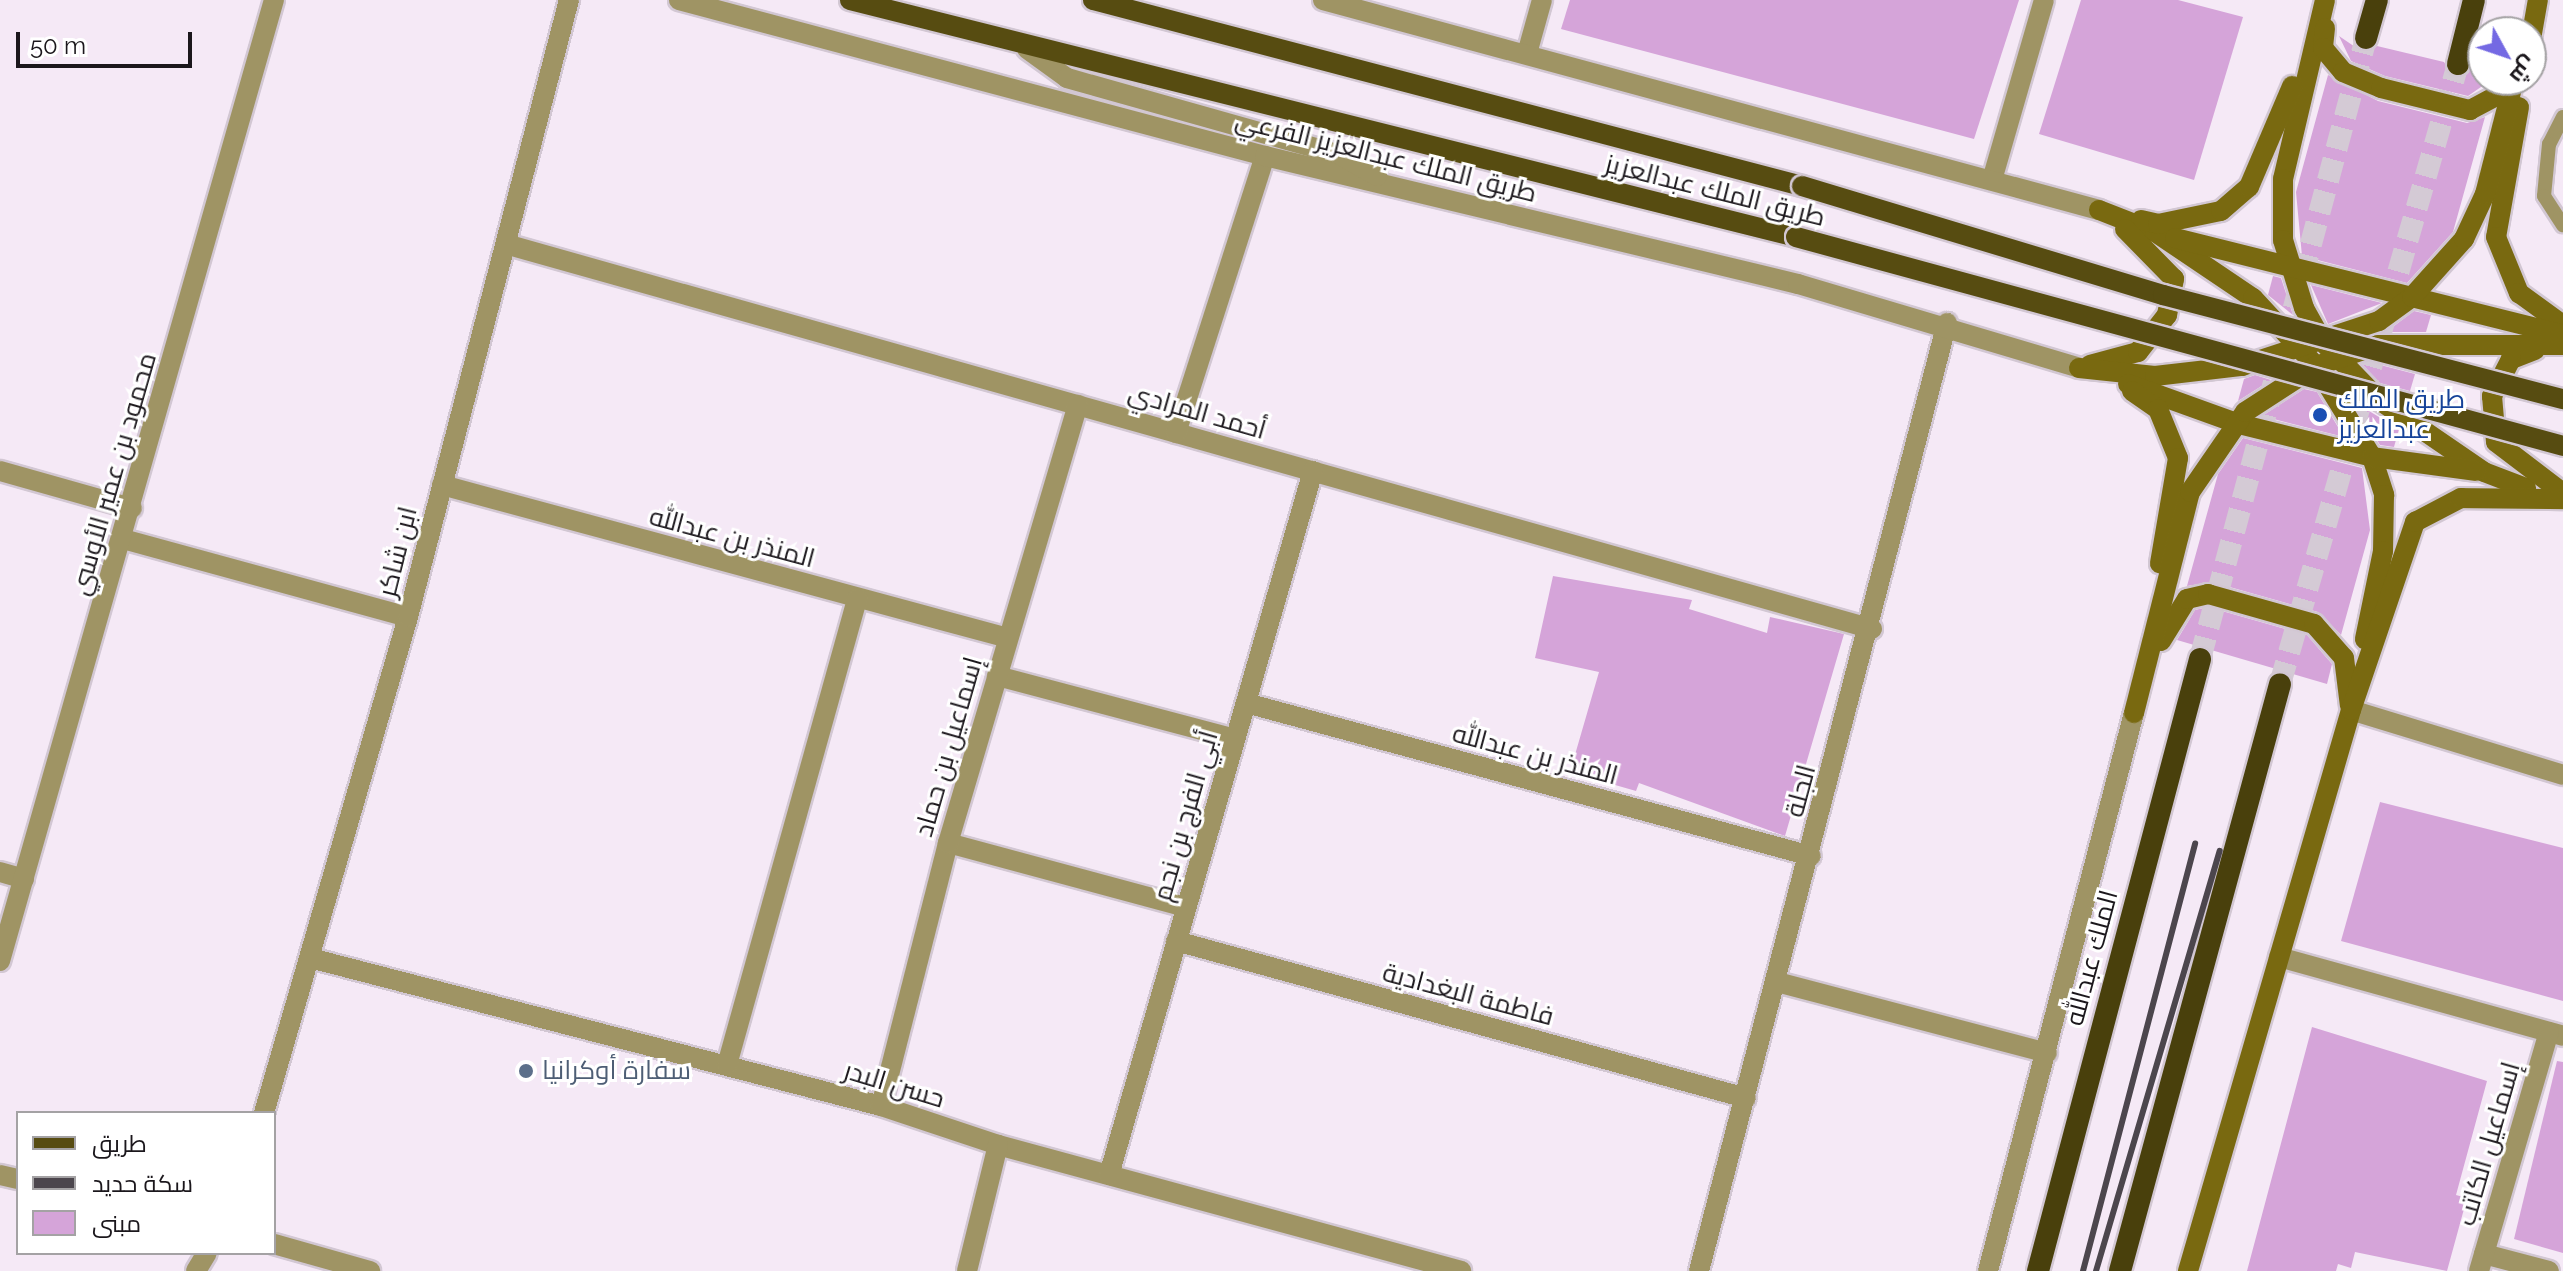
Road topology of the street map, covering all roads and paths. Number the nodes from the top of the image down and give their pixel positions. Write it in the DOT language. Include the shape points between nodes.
graph roads {
  1 [pos="274,0"];
  2 [pos="569,0"];
  3 [pos="679,0"];
  4 [pos="1093,0"];
  5 [pos="1323,0"];
  6 [pos="1542,0"];
  7 [pos="2044,0"];
  8 [pos="2325,0"];
  9 [pos="2377,0"];
  10 [pos="2474,0"];
  11 [pos="858,1"];
  12 [pos="2366,38"];
  13 [pos="1027,49"];
  14 [pos="1528,50"];
  15 [pos="2458,64"];
  16 [pos="2496,96"];
  17 [pos="2510,96"];
  18 [pos="2521,96"];
  19 [pos="2563,117"];
  20 [pos="1265,156"];
  21 [pos="1992,180"];
  22 [pos="1393,185"];
  23 [pos="2099,210"];
  24 [pos="2563,225"];
  25 [pos="2155,232"];
  26 [pos="509,245"];
  27 [pos="2290,269"];
  28 [pos="2412,297"];
  29 [pos="1947,323"];
  30 [pos="2563,325"];
  31 [pos="2563,335"];
  32 [pos="2563,346"];
  33 [pos="2303,348"];
  34 [pos="2330,349"];
  35 [pos="2316,366"];
  36 [pos="2079,368"];
  37 [pos="2563,399"];
  38 [pos="1078,405"];
  39 [pos="2239,424"];
  40 [pos="1176,433"];
  41 [pos="2563,446"];
  42 [pos="2372,457"];
  43 [pos="0,471"];
  44 [pos="1313,471"];
  45 [pos="2484,472"];
  46 [pos="442,485"];
  47 [pos="2563,497"];
  48 [pos="132,508"];
  49 [pos="123,539"];
  50 [pos="857,599"];
  51 [pos="408,617"];
  52 [pos="1872,629"];
  53 [pos="1008,638"];
  54 [pos="2200,659"];
  55 [pos="997,676"];
  56 [pos="2280,684"];
  57 [pos="1246,703"];
  58 [pos="2351,710"];
  59 [pos="2134,713"];
  60 [pos="1235,739"];
  61 [pos="2563,775"];
  62 [pos="948,843"];
  63 [pos="1811,856"];
  64 [pos="0,872"];
  65 [pos="24,879"];
  66 [pos="1186,907"];
  67 [pos="1176,941"];
  68 [pos="2279,957"];
  69 [pos="310,958"];
  70 [pos="0,961"];
  71 [pos="1777,982"];
  72 [pos="2556,1034"];
  73 [pos="2047,1053"];
  74 [pos="727,1065"];
  75 [pos="1746,1098"];
  76 [pos="881,1106"];
  77 [pos="265,1111"];
  78 [pos="998,1145"];
  79 [pos="1109,1175"];
  80 [pos="276,1245"];
  81 [pos="2481,1262"];
  82 [pos="370,1271"];
  83 [pos="967,1271"];
  84 [pos="1461,1271"];
  85 [pos="1699,1271"];
  86 [pos="1988,1271"];
  87 [pos="2038,1271"];
  88 [pos="2120,1271"];
  89 [pos="2188,1271"];
  90 [pos="2549,1271"];
  1 -- 48 [label="street, محمود بن عمير الأوسي"];
  2 -- 26 [label="street, ابن شاكر"];
  3 -- 20 [label="street, طريق الملك عبدالعزيز الفرعي"];
  4 -- 37 [label="main road, طريق الملك عبدالعزيز, bridge" via="1802,186 2163,295"];
  5 -- 14 [label="street"];
  6 -- 14 [label="street"];
  7 -- 21 [label="street"];
  8 -- 16 [label="main road" via="2323,48 2343,72 2470,110"];
  8 -- 23 [label="main road" via="2249,187 2221,211 2158,224"];
  8 -- 27 [label="main road" via="2285,166 2283,240"];
  9 -- 12 [label="highway"];
  10 -- 15 [label="highway"];
  11 -- 13 [label="main road, طريق الملك عبدالعزيز"];
  13 -- 22 [label="street" via="1067,78 1338,154"];
  13 -- 41 [label="main road, طريق الملك عبدالعزيز, bridge" via="1796,237"];
  14 -- 21 [label="street"];
  17 -- 28 [label="main road" via="2485,194 2464,239"];
  18 -- 30 [label="main road" via="2496,237 2519,293"];
  19 -- 24 [label="lane" via="2549,144 2544,196"];
  20 -- 22 [label="street, طريق الملك عبدالعزيز الفرعي"];
  20 -- 40 [label="street"];
  21 -- 23 [label="street"];
  22 -- 29 [label="street, طريق الملك عبدالعزيز الفرعي"];
  23 -- 25 [label="main road"];
  23 -- 36 [label="main road" via="2149,246 2174,279 2167,315 2138,352"];
  25 -- 27 [label="main road"];
  25 -- 33 [label="main road" via="2253,298"];
  26 -- 38 [label="street, أحمد المرادي"];
  26 -- 46 [label="street, ابن شاكر"];
  27 -- 28 [label="main road"];
  27 -- 34 [label="main road"];
  28 -- 31 [label="main road"];
  28 -- 34 [label="main road"];
  29 -- 36 [label="street, طريق الملك عبدالعزيز الفرعي"];
  29 -- 52 [label="street, الجلة"];
  32 -- 34 [label="main road"];
  32 -- 47 [label="main road" via="2511,359 2492,396 2496,442"];
  33 -- 34 [label="main road"];
  33 -- 35 [label="main road"];
  33 -- 36 [label="main road" via="2197,373"];
  34 -- 35 [label="main road"];
  34 -- 45 [label="main road" via="2390,408"];
  35 -- 39 [label="main road" via="2245,412"];
  35 -- 42 [label="main road"];
  36 -- 39 [label="main road"];
  36 -- 59 [label="main road" via="2158,409 2178,458"];
  38 -- 40 [label="street, أحمد المرادي"];
  38 -- 53 [label="street, إسماعيل بن حماد"];
  39 -- 42 [label="main road"];
  39 -- 59 [label="main road" via="2190,492"];
  40 -- 44 [label="street, أحمد المرادي"];
  42 -- 45 [label="main road"];
  42 -- 58 [label="main road" via="2384,495 2383,551"];
  43 -- 48 [label="street"];
  44 -- 52 [label="street, أحمد المرادي"];
  44 -- 57 [label="street, أبي الفرج بن نجم"];
  45 -- 47 [label="main road"];
  46 -- 50 [label="street, المنذر بن عبدالله"];
  46 -- 51 [label="street, ابن شاكر"];
  47 -- 58 [label="main road" via="2461,498 2415,522"];
  48 -- 49 [label="street, محمود بن عمير الأوسي"];
  49 -- 51 [label="street"];
  49 -- 65 [label="street, محمود بن عمير الأوسي"];
  50 -- 53 [label="street, المنذر بن عبدالله"];
  50 -- 74 [label="street"];
  51 -- 69 [label="street, ابن شاكر"];
  52 -- 63 [label="street, الجلة"];
  53 -- 55 [label="street, إسماعيل بن حماد"];
  54 -- 87 [label="highway, الملك عبدالله"];
  55 -- 60 [label="street"];
  55 -- 62 [label="street, إسماعيل بن حماد"];
  56 -- 88 [label="highway"];
  57 -- 60 [label="street, أبي الفرج بن نجم"];
  57 -- 63 [label="street, المنذر بن عبدالله"];
  58 -- 59 [label="main road" via="2344,658 2330,636 2314,624 2208,594 2187,599 2169,622"];
  58 -- 61 [label="street"];
  58 -- 68 [label="main road"];
  59 -- 73 [label="street"];
  60 -- 66 [label="street, أبي الفرج بن نجم"];
  62 -- 66 [label="street"];
  62 -- 76 [label="street, إسماعيل بن حماد"];
  63 -- 71 [label="street, الجلة"];
  64 -- 65 [label="street"];
  65 -- 70 [label="street, محمود بن عمير الأوسي"];
  66 -- 67 [label="street, أبي الفرج بن نجم"];
  67 -- 75 [label="street, فاطمة البغدادية"];
  67 -- 79 [label="street, أبي الفرج بن نجم"];
  68 -- 72 [label="street"];
  68 -- 89 [label="main road"];
  69 -- 74 [label="street, حسن البدر"];
  69 -- 77 [label="street, ابن شاكر"];
  71 -- 73 [label="street"];
  71 -- 75 [label="street, الجلة"];
  72 -- 81 [label="street, إسماعيل الكاتب"];
  73 -- 86 [label="street"];
  74 -- 76 [label="street, حسن البدر"];
  75 -- 85 [label="street, الجلة"];
  76 -- 78 [label="street, حسن البدر"];
  78 -- 79 [label="street, حسن البدر"];
  78 -- 83 [label="street"];
  79 -- 84 [label="street, حسن البدر"];
  80 -- 82 [label="street"];
  81 -- 90 [label="street"];
}
